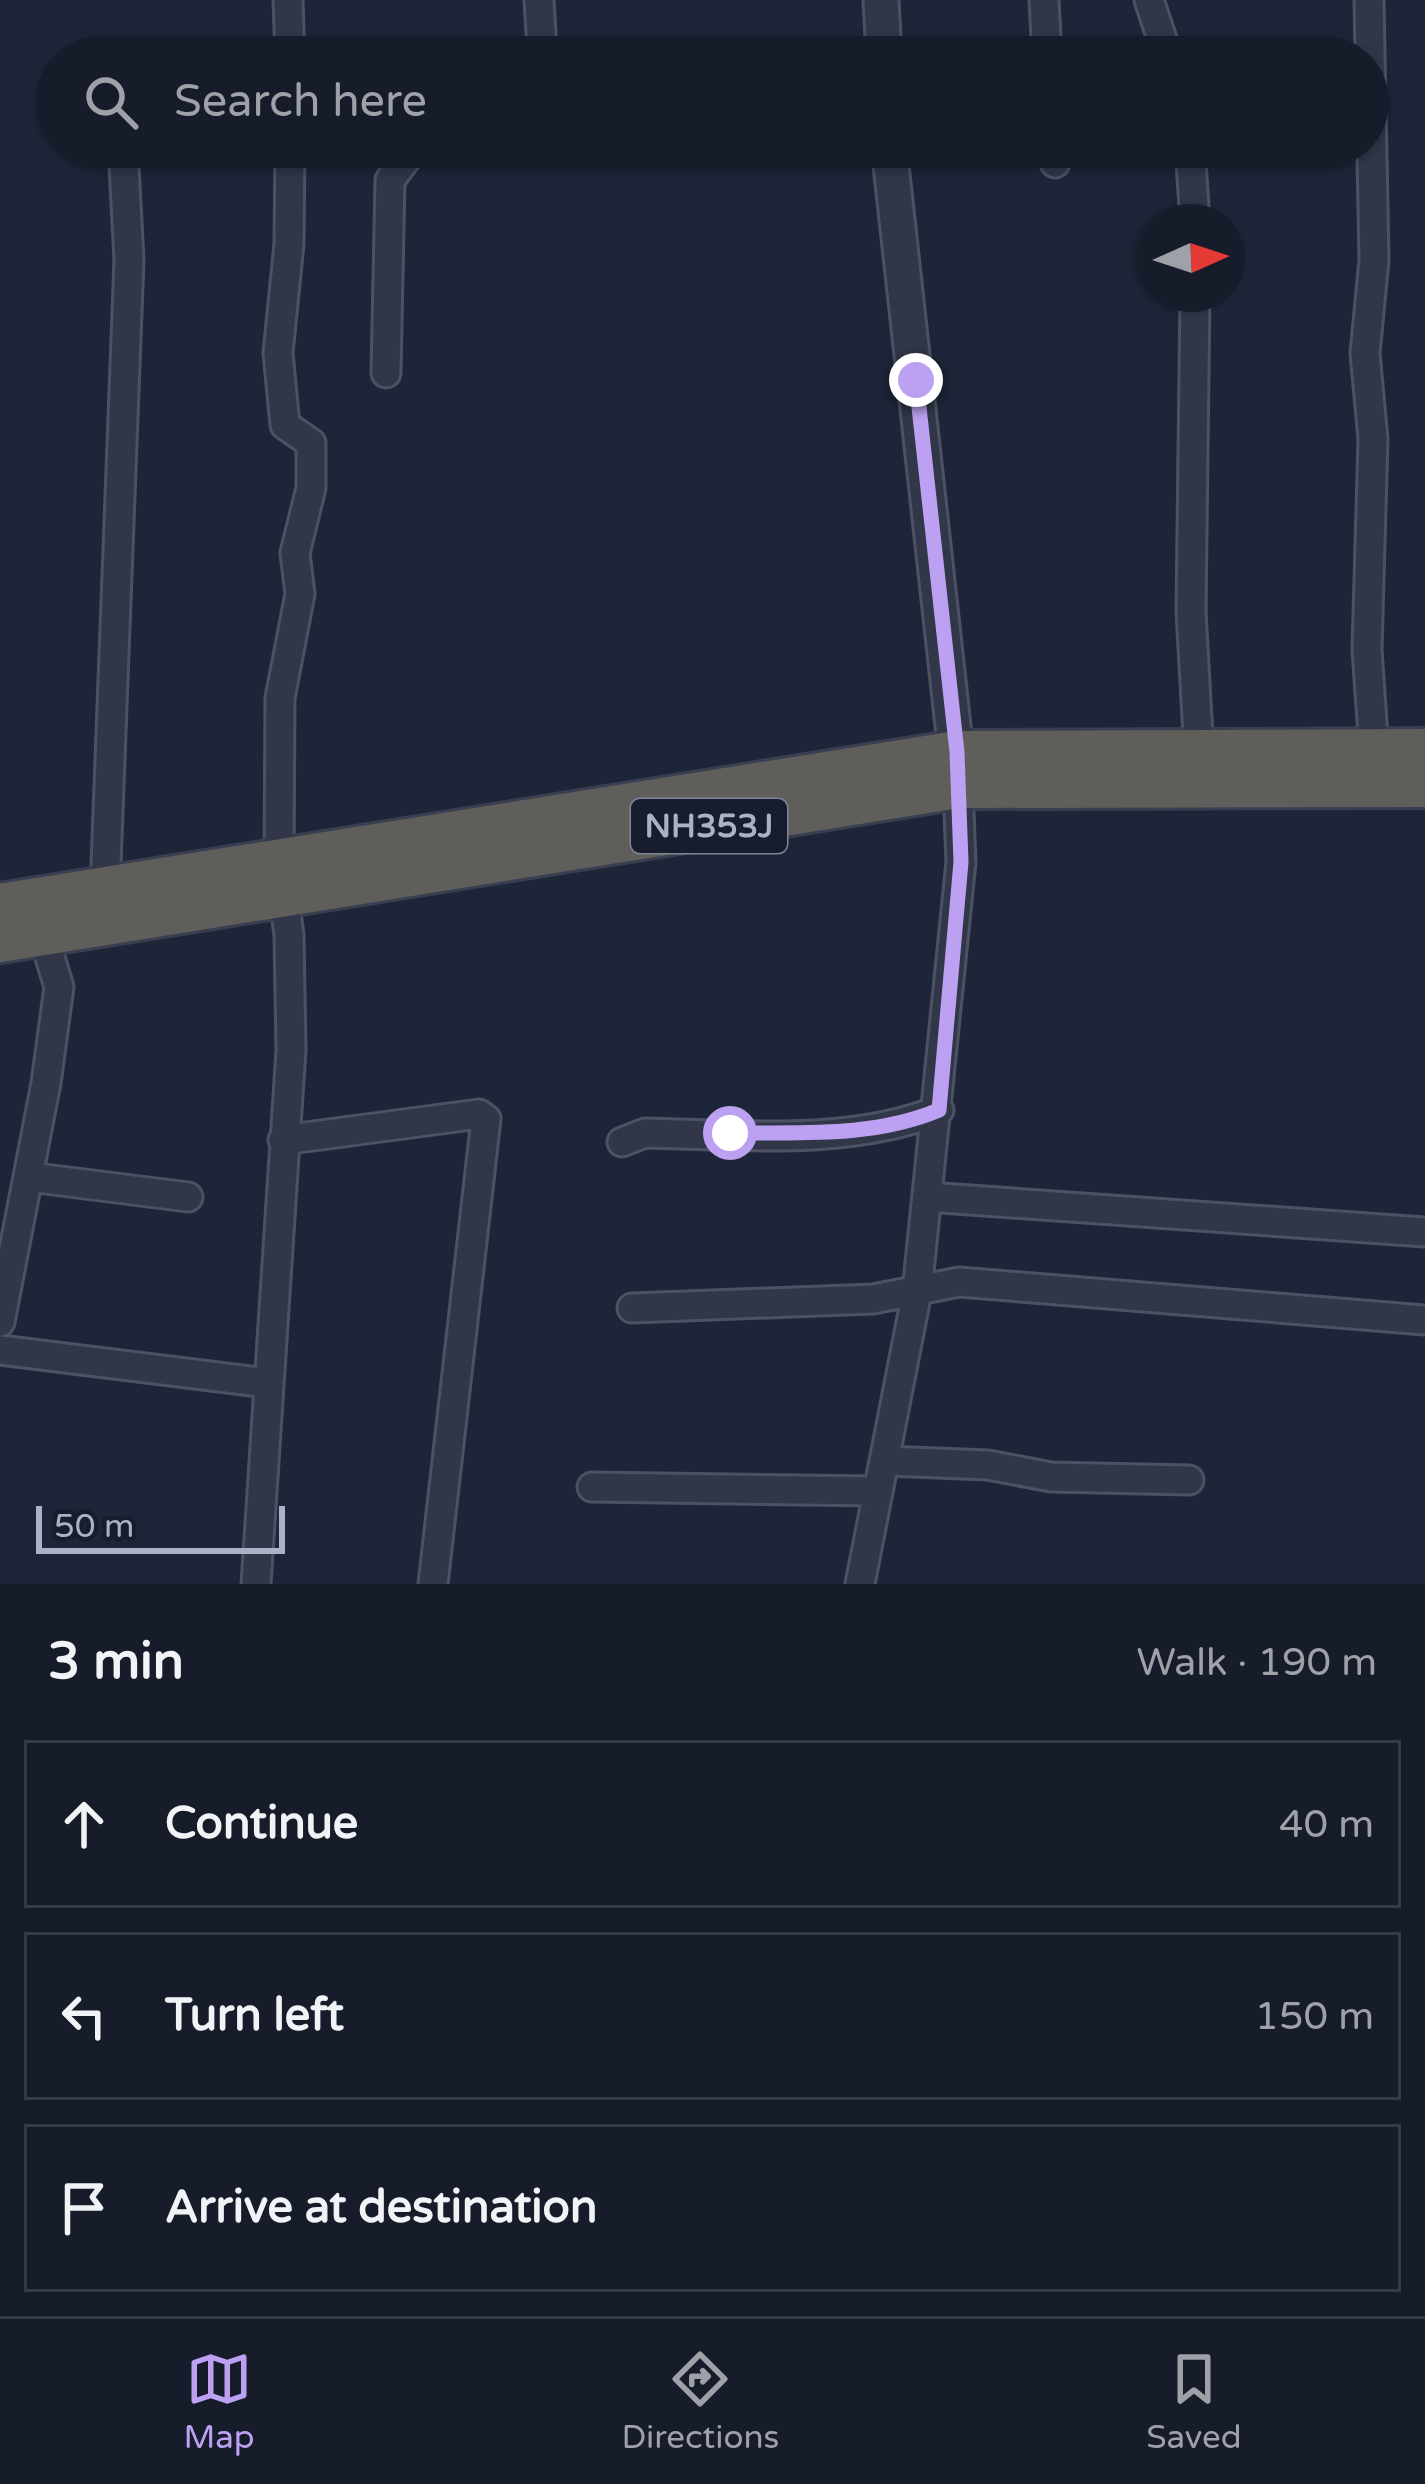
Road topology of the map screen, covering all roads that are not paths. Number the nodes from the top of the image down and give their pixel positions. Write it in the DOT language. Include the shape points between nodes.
graph roads {
  1 [pos="288,0"];
  2 [pos="539,0"];
  3 [pos="881,0"];
  4 [pos="1044,0"];
  5 [pos="1149,0"];
  6 [pos="1370,0"];
  7 [pos="289,36"];
  8 [pos="541,36"];
  9 [pos="883,36"];
  10 [pos="1046,36"];
  11 [pos="1161,36"];
  12 [pos="1371,36"];
  13 [pos="124,168"];
  14 [pos="290,168"];
  15 [pos="399,168"];
  16 [pos="892,168"];
  17 [pos="1191,168"];
  18 [pos="1373,168"];
  19 [pos="1194,204"];
  20 [pos="1196,312"];
  21 [pos="386,373"];
  22 [pos="1374,750"];
  23 [pos="1425,750"];
  24 [pos="1199,754"];
  25 [pos="958,770"];
  26 [pos="1425,786"];
  27 [pos="282,877"];
  28 [pos="105,891"];
  29 [pos="26,912"];
  30 [pos="0,941"];
  31 [pos="939,1110"];
  32 [pos="284,1140"];
  33 [pos="622,1142"];
  34 [pos="29,1177"];
  35 [pos="188,1197"];
  36 [pos="927,1197"];
  37 [pos="1425,1232"];
  38 [pos="917,1292"];
  39 [pos="632,1309"];
  40 [pos="1425,1320"];
  41 [pos="0,1322"];
  42 [pos="0,1350"];
  43 [pos="267,1383"];
  44 [pos="886,1461"];
  45 [pos="1189,1480"];
  46 [pos="592,1487"];
  47 [pos="874,1491"];
  48 [pos="256,1584"];
  49 [pos="433,1584"];
  50 [pos="860,1584"];
  1 -- 7 [label="street"];
  2 -- 8 [label="street"];
  3 -- 9 [label="street"];
  4 -- 10 [label="street"];
  5 -- 11 [label="street"];
  6 -- 12 [label="street"];
  13 -- 28 [label="street" via="129,260"];
  14 -- 27 [label="street" via="278,353 285,425 311,443 311,488 295,553 300,594 280,698"];
  15 -- 21 [label="street" via="390,180"];
  16 -- 25 [label="street"];
  17 -- 19 [label="street"];
  18 -- 22 [label="street" via="1366,353"];
  20 -- 24 [label="street" via="1191,612"];
  22 -- 23 [label="highway"];
  22 -- 24 [label="highway"];
  24 -- 25 [label="highway"];
  25 -- 26 [label="highway"];
  25 -- 27 [label="highway"];
  25 -- 31 [label="street" via="961,862"];
  27 -- 28 [label="highway"];
  27 -- 29 [label="highway"];
  27 -- 32 [label="street" via="292,987"];
  28 -- 29 [label="highway"];
  29 -- 30 [label="highway"];
  29 -- 34 [label="street" via="59,986"];
  31 -- 33 [label="street" via="862,1131 645,1133"];
  31 -- 36 [label="street"];
  32 -- 43 [label="street"];
  32 -- 49 [label="street" via="428,1118 486,1119"];
  34 -- 35 [label="street"];
  34 -- 41 [label="street"];
  36 -- 37 [label="street"];
  36 -- 38 [label="street"];
  38 -- 39 [label="street"];
  38 -- 40 [label="street" via="959,1282"];
  38 -- 44 [label="street"];
  42 -- 43 [label="street"];
  43 -- 48 [label="street"];
  44 -- 45 [label="street"];
  44 -- 47 [label="street"];
  46 -- 47 [label="street"];
  47 -- 50 [label="street"];
}
